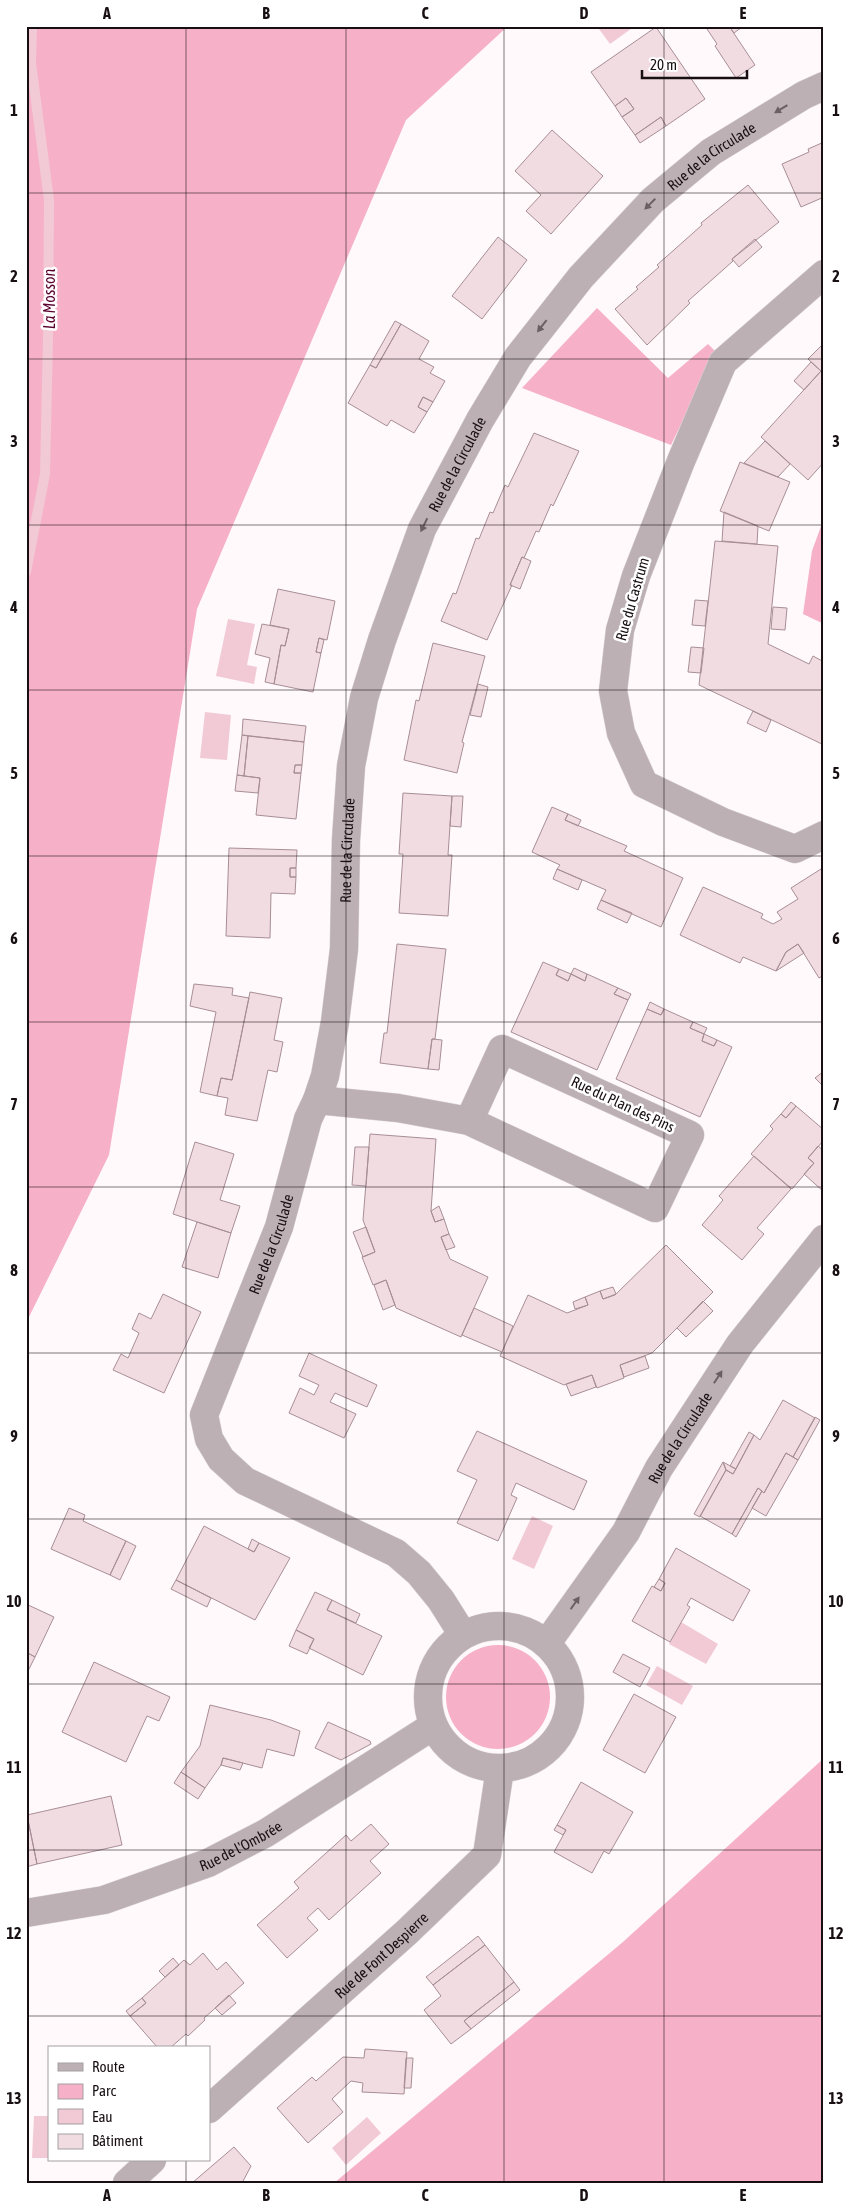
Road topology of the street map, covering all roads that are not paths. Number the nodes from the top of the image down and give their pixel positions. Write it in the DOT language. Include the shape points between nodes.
graph roads {
  1 [pos="824,86"];
  2 [pos="824,274"];
  3 [pos="824,835"];
  4 [pos="317,1100"];
  5 [pos="469,1121"];
  6 [pos="824,1239"];
  7 [pos="463,1635"];
  8 [pos="547,1643"];
  9 [pos="433,1726"];
  10 [pos="500,1769"];
  11 [pos="26,1913"];
  12 [pos="210,2108"];
  13 [pos="150,2162"];
  14 [pos="127,2183"];
  1 -- 4 [label="street, Rue de la Circulade, one-way" via="711,152 653,200 581,276 518,357 422,529 364,698 351,766 344,950 335,1022"];
  2 -- 3 [label="street, Rue du Castrum" via="723,362 636,576 620,630 613,691 621,734 644,784 723,822 795,849"];
  4 -- 5 [label="street, Rue du Plan des Pins" via="398,1108"];
  4 -- 7 [label="street, Rue de la Circulade" via="308,1119 278,1227 204,1415 209,1439 221,1459 246,1480 396,1553 419,1573"];
  5 -- 5 [label="street, Rue du Plan des Pins" via="655,1208 690,1135 502,1049"];
  8 -- 6 [label="street, Rue de la Circulade, one-way" via="626,1532 660,1468 740,1344"];
  7 -- 8 [label="street" via="484,1626 506,1625 528,1631"];
  7 -- 9 [label="street" via="447,1648 435,1665 428,1685 428,1706"];
  8 -- 10 [label="street" via="562,1662 570,1685 570,1710 561,1733 545,1752 524,1764"];
  9 -- 10 [label="street" via="444,1743 460,1757 479,1766"];
  9 -- 11 [label="street, Rue de l'Ombrée" via="266,1833 208,1863 104,1900"];
  10 -- 12 [label="street, Rue de Font Despierre" via="487,1854 407,1932"];
  13 -- 14 [label="street"];
}
